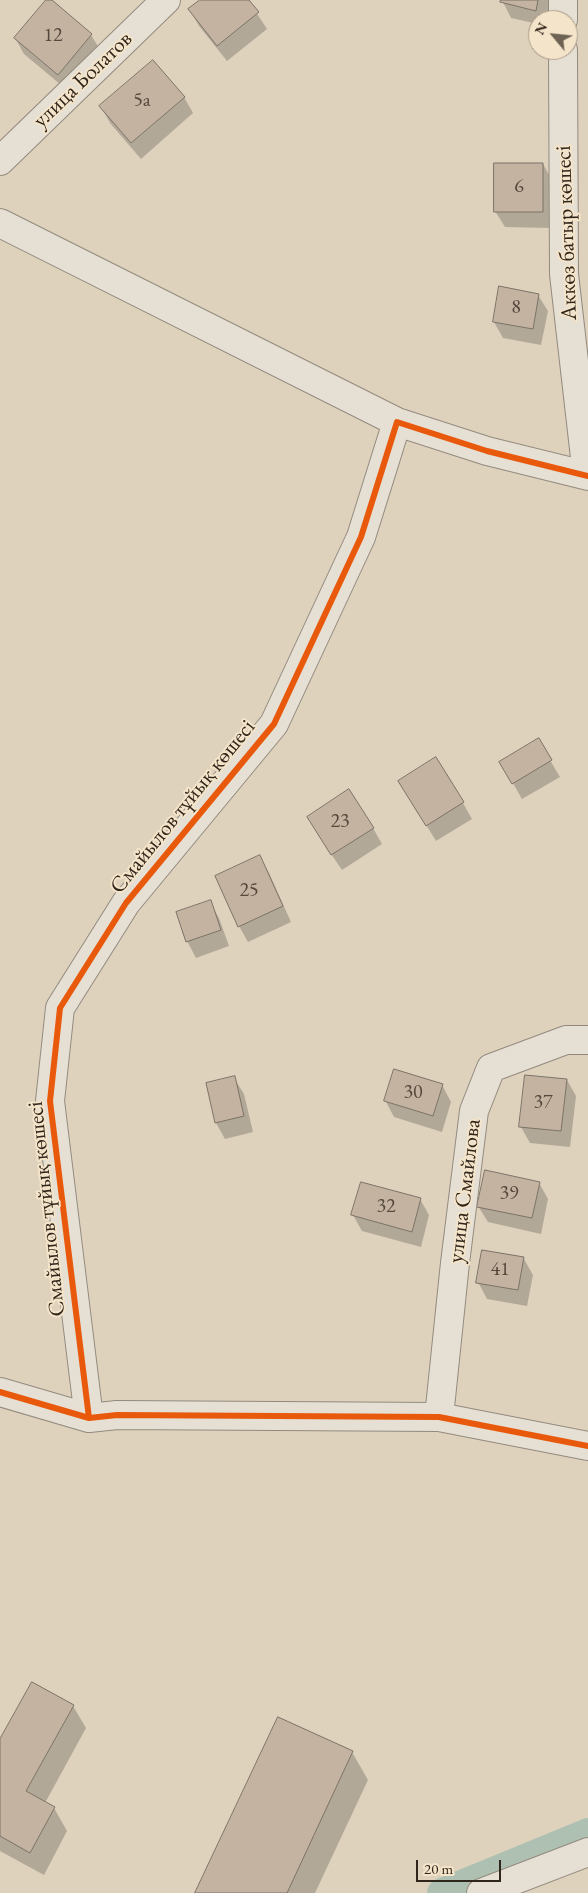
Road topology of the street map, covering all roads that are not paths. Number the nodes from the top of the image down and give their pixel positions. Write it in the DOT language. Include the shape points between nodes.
graph roads {
  1 [pos="166,0"];
  2 [pos="563,60"];
  3 [pos="0,161"];
  4 [pos="0,223"];
  5 [pos="397,422"];
  6 [pos="587,475"];
  7 [pos="588,1040"];
  8 [pos="0,1392"];
  9 [pos="440,1417"];
  10 [pos="89,1418"];
  11 [pos="588,1446"];
  12 [pos="588,1852"];
  13 [pos="481,1893"];
  1 -- 3 [label="street, улица Болатов"];
  2 -- 6 [label="street, Аккөз батыр көшесі" via="564,274"];
  4 -- 5 [label="street"];
  5 -- 6 [label="street" via="487,451"];
  5 -- 10 [label="street, Смайылов тұйық көшесі" via="361,537 274,724 126,903 60,1008 50,1101"];
  7 -- 9 [label="street, улица Смайлова" via="566,1040 491,1068 474,1111"];
  8 -- 10 [label="street"];
  9 -- 10 [label="street" via="117,1415"];
  9 -- 11 [label="street"];
  12 -- 13 [label="street"];
}
